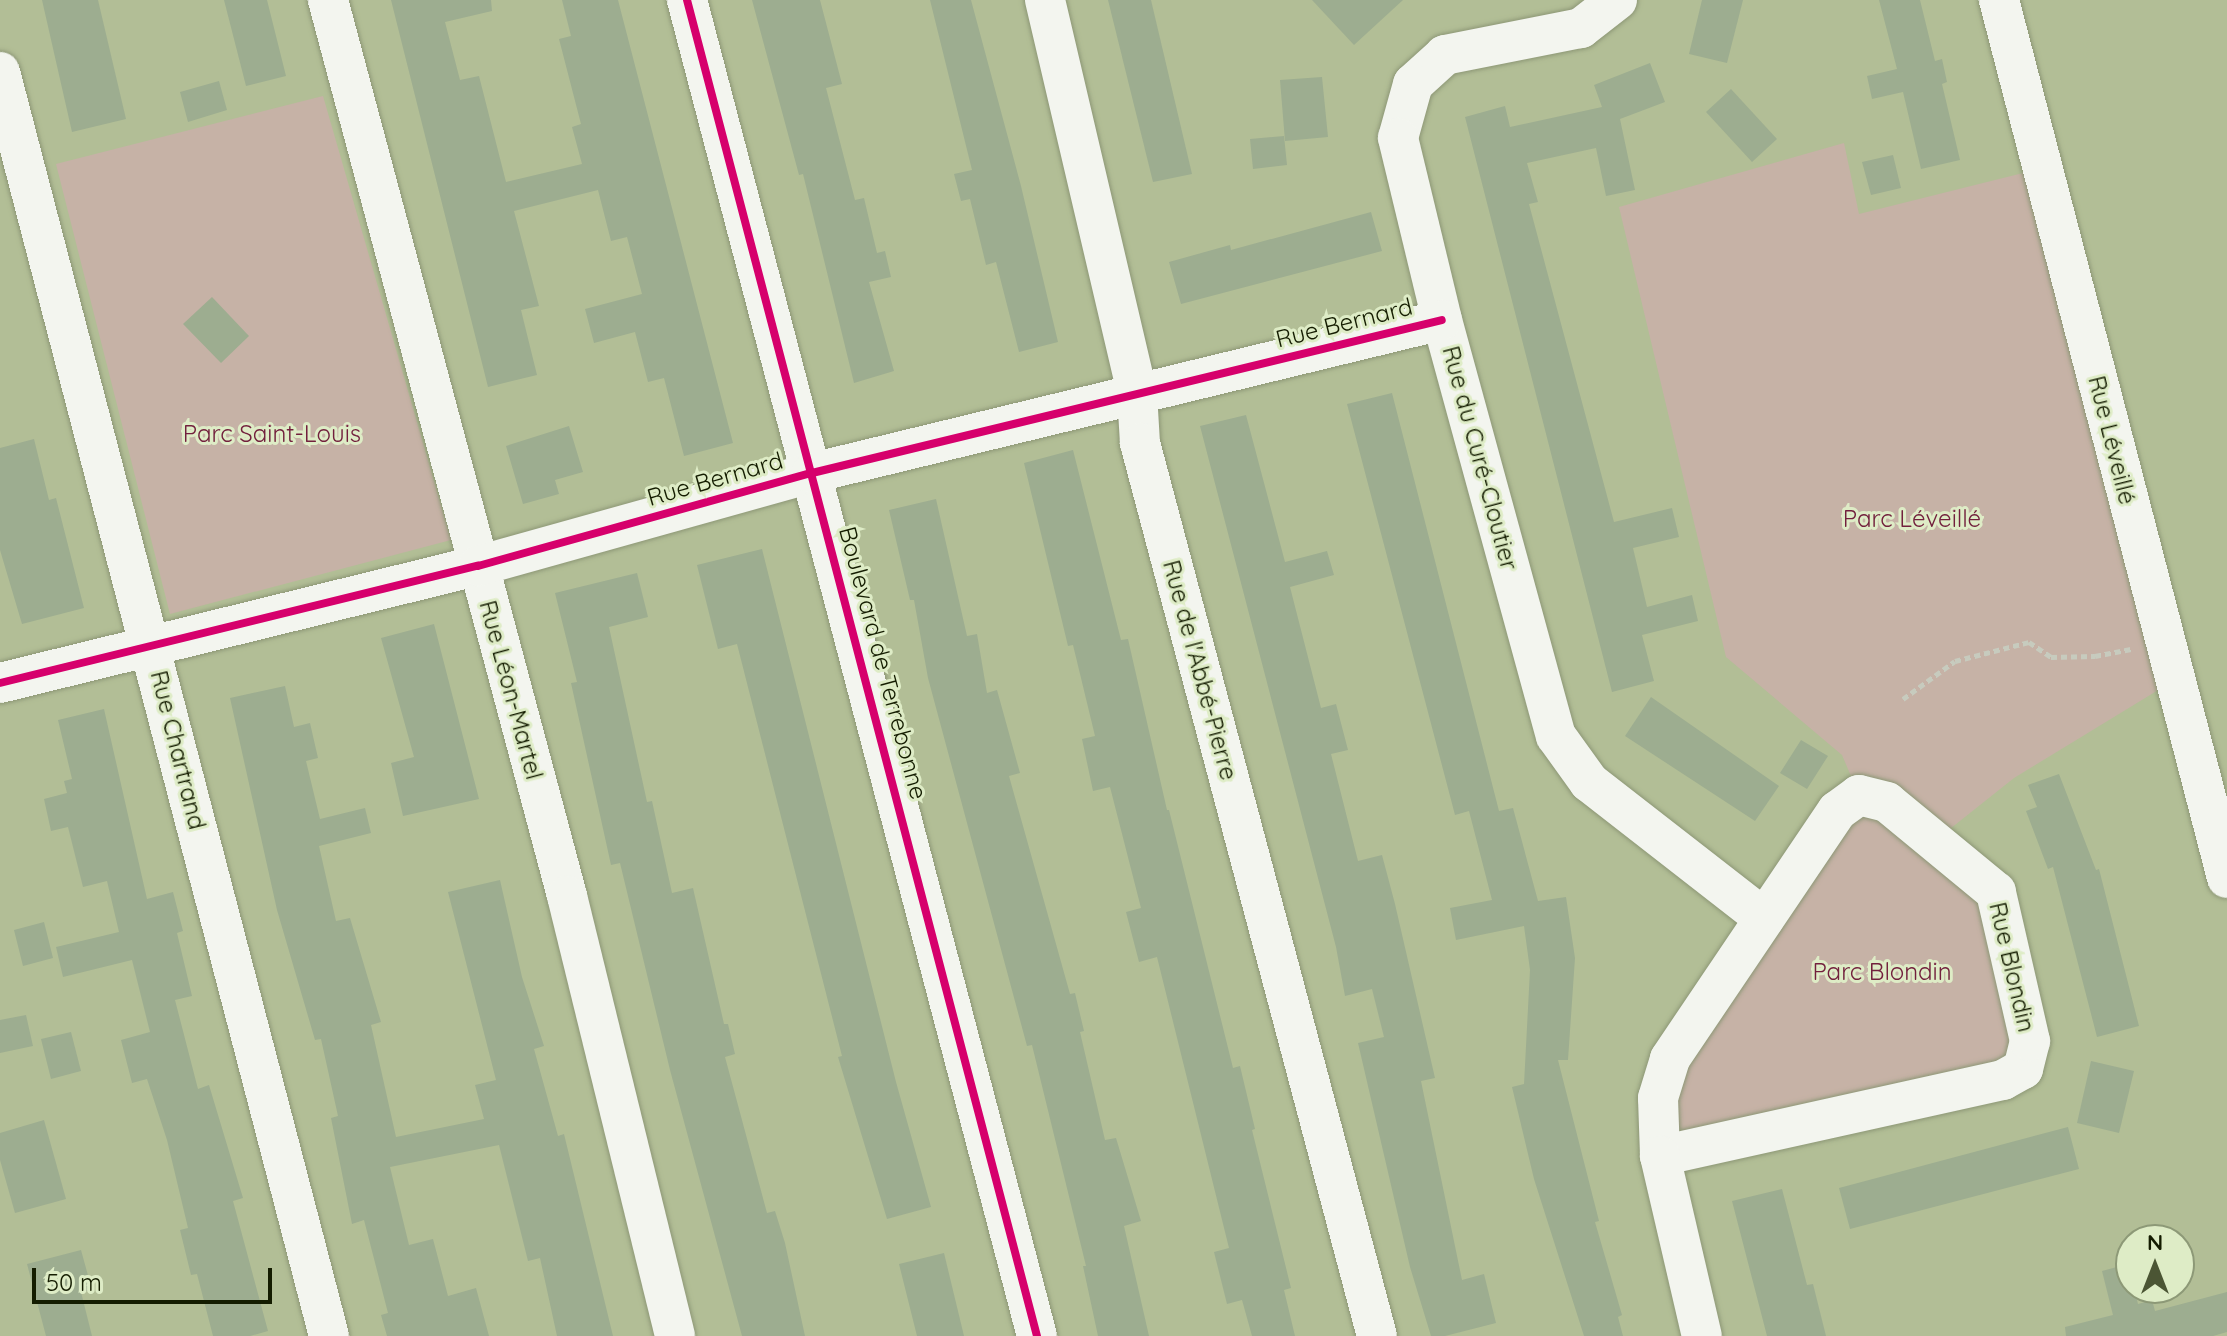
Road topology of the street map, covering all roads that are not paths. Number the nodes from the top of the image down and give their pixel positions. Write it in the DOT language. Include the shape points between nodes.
graph roads {
  1 [pos="328,0"];
  2 [pos="687,0"];
  3 [pos="1045,0"];
  4 [pos="1617,0"];
  5 [pos="1999,0"];
  6 [pos="0,72"];
  7 [pos="1442,320"];
  8 [pos="1137,393"];
  9 [pos="812,473"];
  10 [pos="478,566"];
  11 [pos="152,647"];
  12 [pos="0,683"];
  13 [pos="2227,878"];
  14 [pos="1764,918"];
  15 [pos="1660,1156"];
  16 [pos="329,1336"];
  17 [pos="675,1336"];
  18 [pos="1037,1336"];
  19 [pos="1377,1336"];
  20 [pos="1702,1336"];
  1 -- 10 [label="street, Rue Léon-Martel"];
  2 -- 9 [label="street, Boulevard de Terrebonne"];
  3 -- 8 [label="street, Rue de l'Abbé-Pierre"];
  4 -- 7 [label="street, Rue du Curé-Cloutier" via="1581,28 1445,55 1413,84 1398,138"];
  5 -- 13 [label="street, Rue Léveillé"];
  6 -- 11 [label="street, Rue Chartrand"];
  7 -- 8 [label="street, Rue Bernard"];
  7 -- 14 [label="street, Rue du Curé-Cloutier" via="1556,736 1589,782"];
  8 -- 9 [label="street, Rue Bernard"];
  8 -- 19 [label="street, Rue de l'Abbé-Pierre" via="1140,443"];
  9 -- 10 [label="street, Rue Bernard"];
  9 -- 18 [label="street, Boulevard de Terrebonne"];
  10 -- 11 [label="street, Rue Bernard"];
  10 -- 17 [label="street, Rue Léon-Martel" via="567,896"];
  11 -- 12 [label="street, Rue Bernard"];
  11 -- 16 [label="street, Rue Chartrand"];
  14 -- 15 [label="street, Rue Blondin" via="1670,1059 1658,1098"];
  14 -- 15 [label="street, Rue Blondin" via="1837,811 1859,795 1887,802 1996,892 2030,1041 2023,1069 2003,1080"];
  15 -- 20 [label="street, Rue Blondin"];
}
